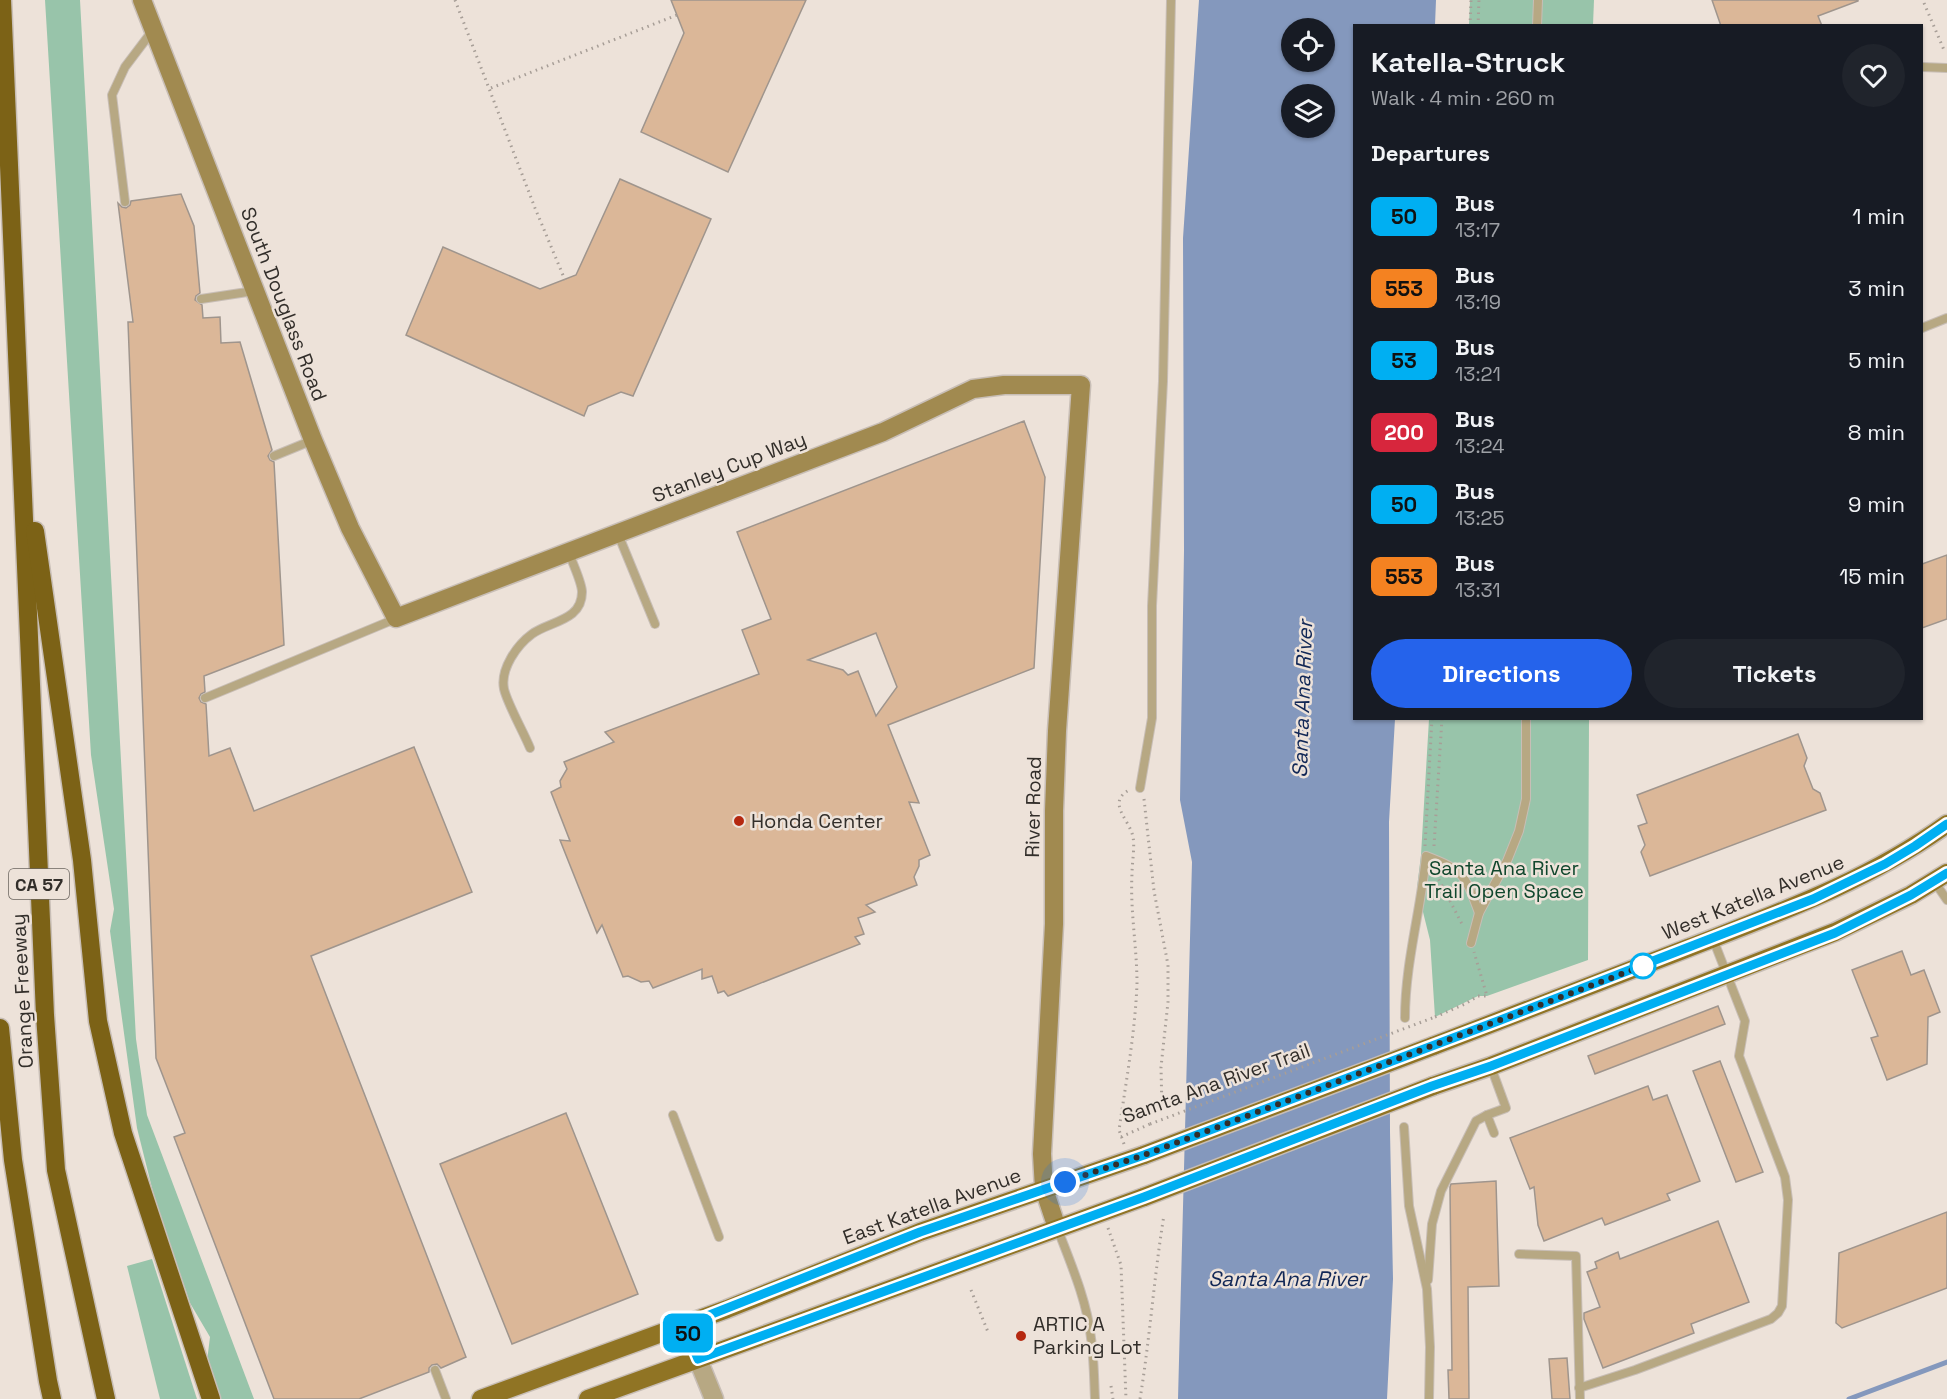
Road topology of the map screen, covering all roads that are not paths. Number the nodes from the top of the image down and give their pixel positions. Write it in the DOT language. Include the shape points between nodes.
graph roads {
  1 [pos="2,0"];
  2 [pos="142,0"];
  3 [pos="1171,0"];
  4 [pos="1538,0"];
  5 [pos="1537,24"];
  6 [pos="154,29"];
  7 [pos="1923,67"];
  8 [pos="1947,68"];
  9 [pos="125,202"];
  10 [pos="254,291"];
  11 [pos="201,298"];
  12 [pos="1947,318"];
  13 [pos="1923,328"];
  14 [pos="1081,385"];
  15 [pos="20,431"];
  16 [pos="313,440"];
  17 [pos="274,456"];
  18 [pos="618,533"];
  19 [pos="569,552"];
  20 [pos="396,618"];
  21 [pos="655,624"];
  22 [pos="206,698"];
  23 [pos="1526,720"];
  24 [pos="531,748"];
  25 [pos="1140,788"];
  26 [pos="1947,824"];
  27 [pos="1941,877"];
  28 [pos="1947,900"];
  29 [pos="1479,913"];
  30 [pos="1713,939"];
  31 [pos="1471,944"];
  32 [pos="1726,974"];
  33 [pos="1405,1018"];
  34 [pos="0,1028"];
  35 [pos="1433,1046"];
  36 [pos="1491,1066"];
  37 [pos="673,1115"];
  38 [pos="1487,1115"];
  39 [pos="1404,1127"];
  40 [pos="1494,1133"];
  41 [pos="1044,1189"];
  42 [pos="1057,1228"];
  43 [pos="719,1237"];
  44 [pos="1519,1254"];
  45 [pos="1427,1289"];
  46 [pos="684,1325"];
  47 [pos="91,1334"];
  48 [pos="698,1359"];
  49 [pos="435,1370"];
  50 [pos="1579,1388"];
  51 [pos="52,1399"];
  52 [pos="106,1399"];
  53 [pos="120,1399"];
  54 [pos="211,1399"];
  55 [pos="446,1399"];
  56 [pos="481,1399"];
  57 [pos="588,1399"];
  58 [pos="714,1399"];
  59 [pos="1095,1399"];
  60 [pos="1430,1399"];
  61 [pos="1580,1399"];
  1 -- 15 [label="highway, Orange Freeway / CA 57"];
  2 -- 6 [label="main road, South Douglass Road"];
  3 -- 25 [label="lane" via="1152,717"];
  4 -- 5 [label="lane"];
  6 -- 9 [label="lane" via="125,67 112,94"];
  6 -- 10 [label="main road, South Douglass Road"];
  7 -- 8 [label="lane"];
  10 -- 11 [label="lane"];
  10 -- 16 [label="main road, South Douglass Road"];
  12 -- 13 [label="lane"];
  14 -- 18 [label="main road, Stanley Cup Way" via="973,389 883,432"];
  14 -- 41 [label="main road, River Road" via="1056,742 1055,913 1042,1154"];
  15 -- 47 [label="highway, Orange Freeway / CA 57" via="44,1003 56,1170"];
  15 -- 54 [label="highway" via="82,860 98,1021 123,1133"];
  16 -- 17 [label="lane"];
  16 -- 20 [label="main road, South Douglass Road" via="350,528"];
  18 -- 19 [label="main road, Stanley Cup Way"];
  18 -- 21 [label="lane"];
  19 -- 20 [label="main road, Stanley Cup Way"];
  19 -- 24 [label="lane" via="582,591 578,605 569,617 532,634 507,667 504,688"];
  20 -- 22 [label="lane"];
  23 -- 29 [label="lane" via="1526,799 1519,831"];
  26 -- 30 [label="main road, West Katella Avenue" via="1851,882"];
  27 -- 28 [label="lane"];
  27 -- 32 [label="main road" via="1835,933"];
  29 -- 31 [label="lane"];
  29 -- 33 [label="lane" via="1467,881 1451,865 1426,856 1405,992"];
  30 -- 32 [label="lane"];
  30 -- 35 [label="main road, West Katella Avenue"];
  32 -- 36 [label="main road"];
  32 -- 50 [label="lane" via="1745,1021 1739,1056 1785,1177 1788,1200 1782,1306 1771,1319"];
  34 -- 51 [label="highway, Orange Freeway" via="13,1160"];
  35 -- 41 [label="main road, East Katella Avenue, bridge"];
  36 -- 38 [label="lane" via="1506,1108"];
  36 -- 42 [label="main road, bridge"];
  37 -- 43 [label="lane"];
  38 -- 40 [label="lane"];
  38 -- 45 [label="lane" via="1476,1121 1441,1191 1432,1224"];
  39 -- 45 [label="lane" via="1409,1206"];
  41 -- 42 [label="main road, River Road"];
  41 -- 46 [label="main road, East Katella Avenue" via="920,1232"];
  42 -- 48 [label="main road"];
  42 -- 59 [label="lane" via="1089,1323"];
  44 -- 50 [label="lane" via="1576,1256"];
  45 -- 60 [label="lane"];
  46 -- 48 [label="street"];
  46 -- 56 [label="main road, East Katella Avenue"];
  47 -- 52 [label="highway, Orange Freeway / CA 57"];
  47 -- 53 [label="highway"];
  48 -- 57 [label="main road"];
  48 -- 58 [label="street"];
  49 -- 55 [label="lane"];
  50 -- 61 [label="lane"];
}
